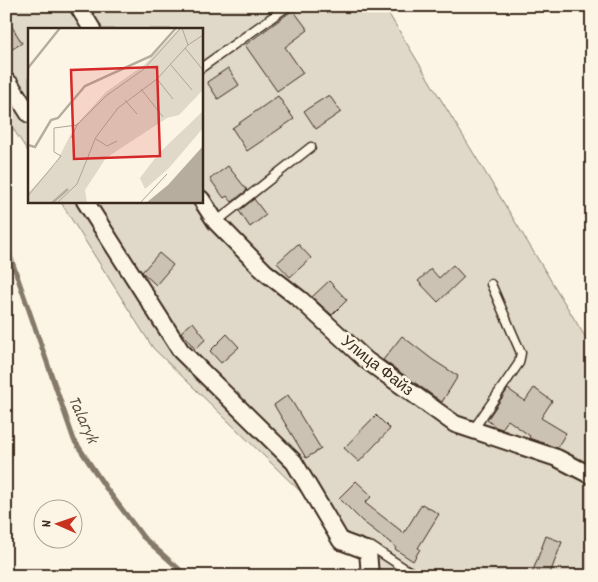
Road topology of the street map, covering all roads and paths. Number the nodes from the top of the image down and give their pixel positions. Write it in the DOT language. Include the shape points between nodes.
graph roads {
  1 [pos="78,6"];
  2 [pos="288,6"];
  3 [pos="91,28"];
  4 [pos="202,67"];
  5 [pos="6,81"];
  6 [pos="28,112"];
  7 [pos="311,146"];
  8 [pos="202,201"];
  9 [pos="86,202"];
  10 [pos="216,222"];
  11 [pos="491,284"];
  12 [pos="473,430"];
  13 [pos="592,476"];
  14 [pos="341,541"];
  15 [pos="370,576"];
  16 [pos="418,576"];
  1 -- 3 [label="street"];
  2 -- 4 [label="lane"];
  5 -- 6 [label="street"];
  7 -- 10 [label="lane"];
  8 -- 10 [label="street, Улица Файз"];
  9 -- 14 [label="street" via="181,351 294,462"];
  10 -- 12 [label="street, Улица Файз" via="265,272 301,300 366,360 455,424"];
  11 -- 12 [label="lane" via="521,353 519,363"];
  12 -- 13 [label="street, Улица Файз" via="558,458"];
  14 -- 15 [label="street" via="368,551"];
  14 -- 16 [label="lane" via="372,547"];
}
